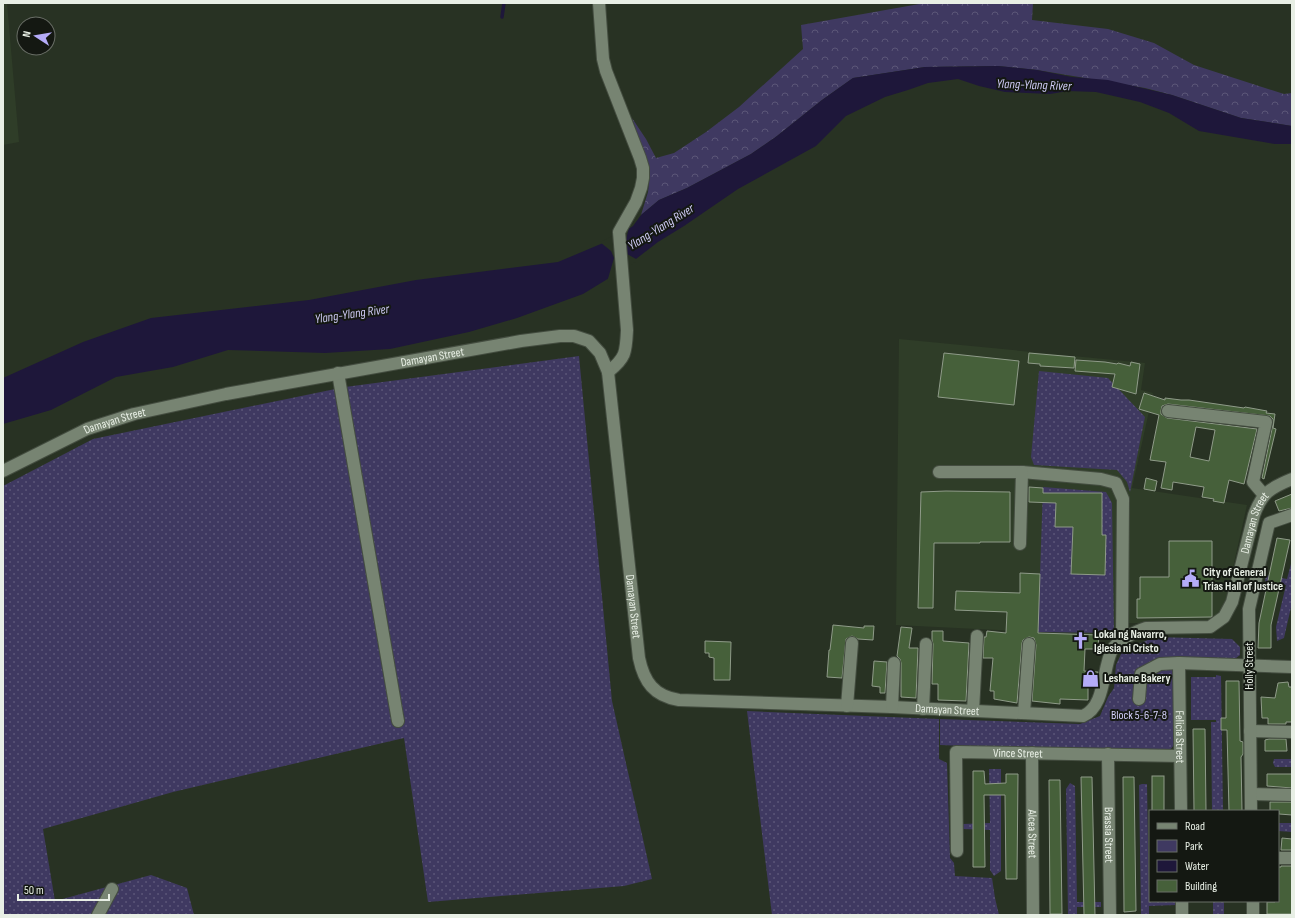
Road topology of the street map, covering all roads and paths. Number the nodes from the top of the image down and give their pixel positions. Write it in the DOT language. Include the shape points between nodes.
graph roads {
  1 [pos="599,3"];
  2 [pos="608,372"];
  3 [pos="338,373"];
  4 [pos="1168,411"];
  5 [pos="3,471"];
  6 [pos="939,472"];
  7 [pos="1022,472"];
  8 [pos="1292,479"];
  9 [pos="1264,495"];
  10 [pos="1292,515"];
  11 [pos="1020,544"];
  12 [pos="977,636"];
  13 [pos="1122,641"];
  14 [pos="852,643"];
  15 [pos="926,644"];
  16 [pos="1029,644"];
  17 [pos="894,663"];
  18 [pos="1179,663"];
  19 [pos="1248,665"];
  20 [pos="1292,666"];
  21 [pos="1139,699"];
  22 [pos="847,706"];
  23 [pos="892,707"];
  24 [pos="923,709"];
  25 [pos="974,711"];
  26 [pos="1024,713"];
  27 [pos="398,721"];
  28 [pos="1250,731"];
  29 [pos="1292,732"];
  30 [pos="1032,753"];
  31 [pos="1108,754"];
  32 [pos="1180,756"];
  33 [pos="1251,794"];
  34 [pos="1292,795"];
  35 [pos="1181,810"];
  36 [pos="1251,810"];
  37 [pos="957,851"];
  38 [pos="1279,858"];
  39 [pos="1292,858"];
  40 [pos="112,889"];
  41 [pos="1182,902"];
  42 [pos="1253,902"];
  43 [pos="98,915"];
  44 [pos="1033,915"];
  45 [pos="1110,915"];
  46 [pos="1182,915"];
  47 [pos="1253,915"];
  1 -- 2 [label="street" via="606,71 643,168 638,195 619,232 627,344 620,363"];
  2 -- 3 [label="street, Damayan Street" via="600,353 589,341 574,336 560,336"];
  2 -- 22 [label="street, Damayan Street" via="639,658 645,679 670,699"];
  3 -- 5 [label="street, Damayan Street" via="134,414 87,429"];
  3 -- 27 [label="street"];
  4 -- 9 [label="street" via="1266,422 1253,482"];
  6 -- 7 [label="street"];
  7 -- 11 [label="street"];
  7 -- 13 [label="street" via="1101,479 1116,483 1123,499"];
  8 -- 9 [label="street, Damayan Street"];
  9 -- 13 [label="street, Damayan Street" via="1254,515 1232,602 1224,617 1210,627 1146,628 1136,631"];
  10 -- 19 [label="street, Holly Street" via="1269,523 1249,609"];
  12 -- 25 [label="street"];
  13 -- 26 [label="street, Damayan Street" via="1112,650 1099,697 1090,713 1084,716"];
  14 -- 22 [label="street"];
  15 -- 24 [label="street"];
  16 -- 26 [label="street"];
  17 -- 23 [label="street"];
  18 -- 19 [label="street"];
  18 -- 21 [label="street" via="1160,664 1141,674"];
  18 -- 32 [label="street, Felicia Street"];
  19 -- 20 [label="street"];
  19 -- 28 [label="street, Holly Street"];
  22 -- 23 [label="street, Damayan Street"];
  23 -- 24 [label="street, Damayan Street"];
  24 -- 25 [label="street, Damayan Street"];
  25 -- 26 [label="street, Damayan Street"];
  28 -- 29 [label="street"];
  28 -- 33 [label="street, Holly Street"];
  30 -- 31 [label="street, Vince Street"];
  30 -- 37 [label="street, Vince Street" via="956,752"];
  30 -- 44 [label="street, Alcea Street"];
  31 -- 32 [label="street, Vince Street"];
  31 -- 45 [label="street, Brassia Street"];
  32 -- 35 [label="street, Felicia Street"];
  33 -- 34 [label="street"];
  33 -- 36 [label="street, Holly Street"];
  38 -- 39 [label="street"];
  40 -- 43 [label="street"];
  41 -- 46 [label="street"];
  42 -- 47 [label="street"];
}
